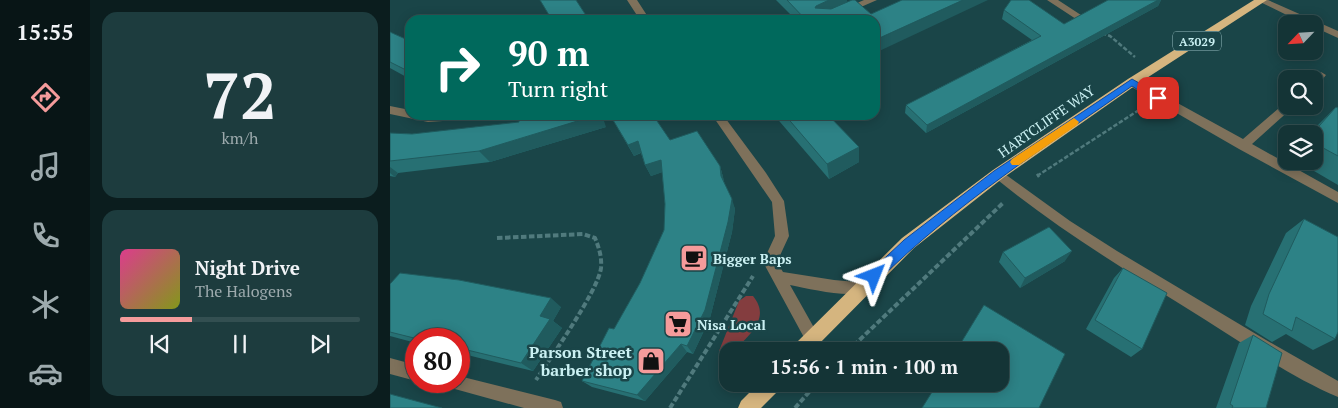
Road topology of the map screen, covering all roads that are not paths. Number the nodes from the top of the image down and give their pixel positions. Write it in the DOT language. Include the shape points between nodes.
graph roads {
  1 [pos="632,0"];
  2 [pos="872,0"];
  3 [pos="1052,0"];
  4 [pos="1262,0"];
  5 [pos="642,15"];
  6 [pos="835,15"];
  7 [pos="1294,15"];
  8 [pos="1079,17"];
  9 [pos="1323,28"];
  10 [pos="1338,35"];
  11 [pos="1132,82"];
  12 [pos="390,110"];
  13 [pos="405,113"];
  14 [pos="1278,114"];
  15 [pos="721,120"];
  16 [pos="1243,146"];
  17 [pos="998,174"];
  18 [pos="1338,198"];
  19 [pos="778,277"];
  20 [pos="863,287"];
  21 [pos="812,338"];
  22 [pos="808,342"];
  23 [pos="390,366"];
  24 [pos="405,370"];
  25 [pos="470,386"];
  26 [pos="1338,389"];
  27 [pos="763,392"];
  28 [pos="556,408"];
  29 [pos="748,408"];
  1 -- 5 [label="street"];
  2 -- 6 [label="street"];
  3 -- 8 [label="street"];
  4 -- 7 [label="street"];
  4 -- 11 [label="highway, HARTCLIFFE WAY / A3029"];
  9 -- 10 [label="street"];
  11 -- 16 [label="street"];
  11 -- 17 [label="highway, HARTCLIFFE WAY"];
  12 -- 13 [label="street"];
  14 -- 16 [label="street"];
  15 -- 19 [label="street" via="778,201 782,236 770,262"];
  16 -- 18 [label="street"];
  17 -- 20 [label="highway, HARTCLIFFE WAY" via="908,243"];
  17 -- 26 [label="street" via="1056,218 1127,264"];
  19 -- 20 [label="street"];
  19 -- 21 [label="street"];
  20 -- 21 [label="highway, HARTCLIFFE WAY"];
  21 -- 22 [label="highway, HARTCLIFFE WAY"];
  23 -- 24 [label="street"];
  25 -- 28 [label="street"];
  27 -- 29 [label="highway"];
}
